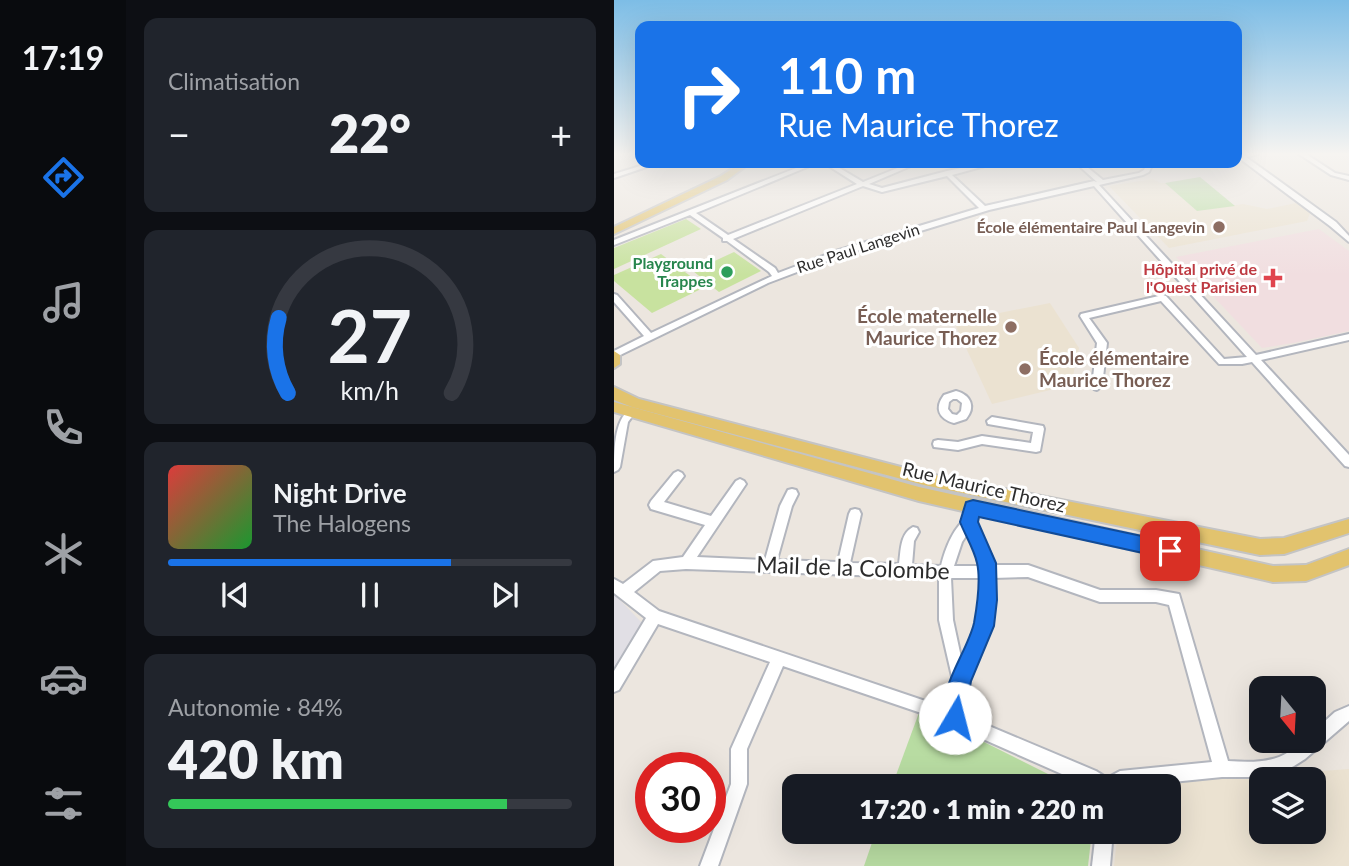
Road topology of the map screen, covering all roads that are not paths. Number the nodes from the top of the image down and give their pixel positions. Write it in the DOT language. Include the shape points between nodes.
graph roads {
  1 [pos="682,194"];
  2 [pos="689,194"];
  3 [pos="737,194"];
  4 [pos="833,194"];
  5 [pos="969,194"];
  6 [pos="1047,194"];
  7 [pos="1107,194"];
  8 [pos="1290,194"];
  9 [pos="984,209"];
  10 [pos="692,213"];
  11 [pos="1349,227"];
  12 [pos="614,229"];
  13 [pos="1338,229"];
  14 [pos="726,239"];
  15 [pos="1349,240"];
  16 [pos="614,243"];
  17 [pos="776,276"];
  18 [pos="614,297"];
  19 [pos="650,337"];
  20 [pos="1349,337"];
  21 [pos="614,355"];
  22 [pos="1255,358"];
  23 [pos="614,364"];
  24 [pos="1097,386"];
  25 [pos="614,391"];
  26 [pos="614,407"];
  27 [pos="633,408"];
  28 [pos="992,421"];
  29 [pos="938,444"];
  30 [pos="1349,463"];
  31 [pos="614,467"];
  32 [pos="678,476"];
  33 [pos="740,484"];
  34 [pos="792,494"];
  35 [pos="855,514"];
  36 [pos="971,515"];
  37 [pos="714,522"];
  38 [pos="1349,526"];
  39 [pos="913,532"];
  40 [pos="1349,557"];
  41 [pos="686,563"];
  42 [pos="769,566"];
  43 [pos="843,568"];
  44 [pos="905,570"];
  45 [pos="987,571"];
  46 [pos="946,572"];
  47 [pos="619,588"];
  48 [pos="655,616"];
  49 [pos="779,659"];
  50 [pos="960,681"];
  51 [pos="614,685"];
  52 [pos="1349,713"];
  53 [pos="955,718"];
  54 [pos="1222,769"];
  55 [pos="1083,774"];
  56 [pos="1171,774"];
  57 [pos="1104,844"];
  58 [pos="709,866"];
  59 [pos="1101,866"];
  1 -- 12 [label="main road"];
  2 -- 12 [label="main road"];
  3 -- 10 [label="street"];
  4 -- 14 [label="street"];
  5 -- 9 [label="street"];
  6 -- 9 [label="street, Rue Paul Langevin"];
  7 -- 22 [label="street"];
  8 -- 13 [label="street"];
  9 -- 17 [label="street, Rue Paul Langevin"];
  10 -- 14 [label="street"];
  10 -- 16 [label="street"];
  11 -- 13 [label="street"];
  13 -- 15 [label="street"];
  14 -- 17 [label="street"];
  17 -- 19 [label="street, Rue Paul Langevin"];
  18 -- 19 [label="street"];
  19 -- 21 [label="street, Rue Paul Langevin"];
  20 -- 22 [label="street"];
  21 -- 23 [label="main road"];
  22 -- 24 [label="street" via="1232,362 1216,358 1163,298 1084,316 1102,343"];
  22 -- 30 [label="street"];
  25 -- 27 [label="main road"];
  26 -- 27 [label="main road, Rue Maurice Thorez"];
  27 -- 31 [label="street" via="623,419"];
  27 -- 36 [label="main road, Rue Maurice Thorez"];
  27 -- 38 [label="main road, Rue Maurice Thorez" via="924,479 1260,547 1284,546"];
  28 -- 29 [label="street" via="1039,429 1036,448 982,440 958,446"];
  32 -- 37 [label="street" via="655,505"];
  33 -- 37 [label="street"];
  34 -- 42 [label="street"];
  35 -- 43 [label="street"];
  36 -- 40 [label="main road, Rue Maurice Thorez" via="1273,574 1306,573"];
  36 -- 45 [label="street"];
  36 -- 46 [label="street" via="954,544"];
  37 -- 41 [label="street"];
  39 -- 44 [label="street"];
  41 -- 42 [label="street, Mail de la Colombe"];
  41 -- 47 [label="street, Mail de la Colombe" via="657,565"];
  42 -- 43 [label="street, Mail de la Colombe"];
  43 -- 44 [label="street, Mail de la Colombe"];
  44 -- 46 [label="street, Mail de la Colombe"];
  45 -- 46 [label="street, Mail de la Colombe"];
  45 -- 50 [label="street" via="984,626"];
  45 -- 54 [label="street, Mail de la Colombe" via="1028,571 1100,596 1174,599"];
  46 -- 50 [label="street" via="945,614"];
  47 -- 48 [label="street"];
  48 -- 49 [label="street"];
  48 -- 51 [label="street"];
  49 -- 53 [label="street"];
  49 -- 58 [label="street" via="739,749 739,784"];
  50 -- 53 [label="street"];
  52 -- 54 [label="street" via="1291,762 1247,771"];
  53 -- 55 [label="street"];
  54 -- 56 [label="street"];
  57 -- 59 [label="street"];
}
